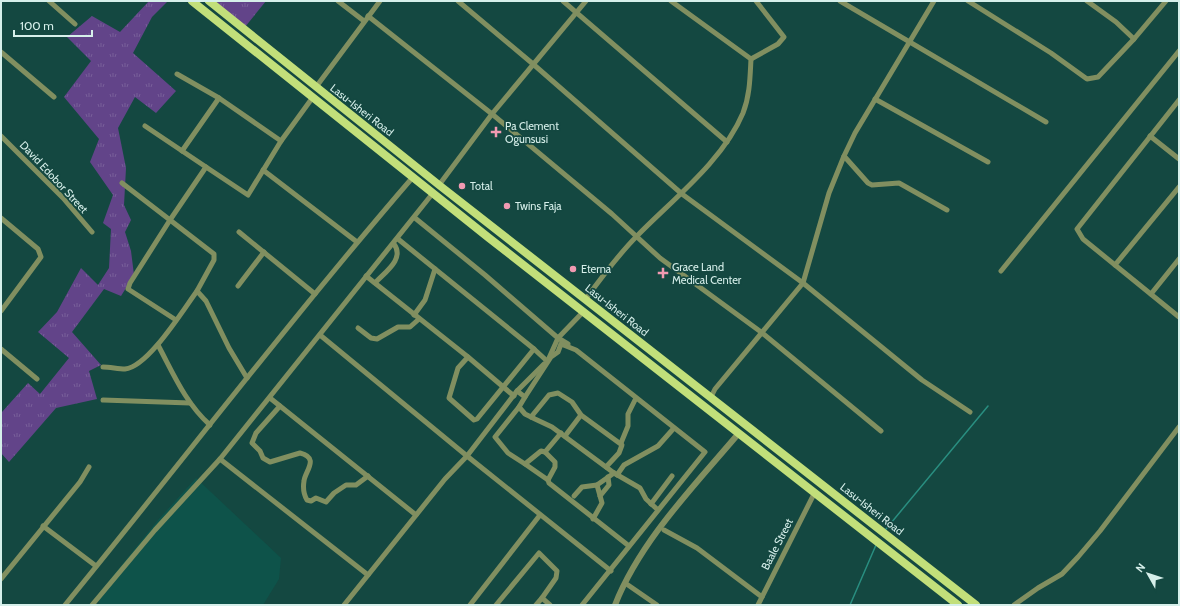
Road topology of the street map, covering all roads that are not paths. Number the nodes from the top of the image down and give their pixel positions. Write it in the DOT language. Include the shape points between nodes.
graph roads {
  1 [pos="49,1"];
  2 [pos="192,1"];
  3 [pos="209,1"];
  4 [pos="338,1"];
  5 [pos="380,1"];
  6 [pos="458,1"];
  7 [pos="563,1"];
  8 [pos="586,1"];
  9 [pos="671,1"];
  10 [pos="756,1"];
  11 [pos="840,1"];
  12 [pos="934,1"];
  13 [pos="968,1"];
  14 [pos="1087,1"];
  15 [pos="1166,1"];
  16 [pos="577,12"];
  17 [pos="368,16"];
  18 [pos="364,21"];
  19 [pos="75,24"];
  20 [pos="1134,39"];
  21 [pos="910,42"];
  22 [pos="1179,51"];
  23 [pos="1,52"];
  24 [pos="751,59"];
  25 [pos="533,64"];
  26 [pos="177,74"];
  27 [pos="316,87"];
  28 [pos="54,97"];
  29 [pos="219,98"];
  30 [pos="313,98"];
  31 [pos="875,99"];
  32 [pos="1179,100"];
  33 [pos="492,114"];
  34 [pos="1046,122"];
  35 [pos="145,126"];
  36 [pos="1,136"];
  37 [pos="1150,136"];
  38 [pos="281,142"];
  39 [pos="726,142"];
  40 [pos="182,151"];
  41 [pos="844,156"];
  42 [pos="1179,159"];
  43 [pos="988,162"];
  44 [pos="206,167"];
  45 [pos="263,170"];
  46 [pos="413,177"];
  47 [pos="122,183"];
  48 [pos="439,185"];
  49 [pos="1179,187"];
  50 [pos="433,193"];
  51 [pos="682,194"];
  52 [pos="947,210"];
  53 [pos="1,218"];
  54 [pos="415,218"];
  55 [pos="170,220"];
  56 [pos="496,230"];
  57 [pos="92,232"];
  58 [pos="239,232"];
  59 [pos="636,237"];
  60 [pos="489,238"];
  61 [pos="398,239"];
  62 [pos="356,242"];
  63 [pos="394,244"];
  64 [pos="264,252"];
  65 [pos="1179,259"];
  66 [pos="1115,265"];
  67 [pos="435,269"];
  68 [pos="1001,271"];
  69 [pos="366,276"];
  70 [pos="375,283"];
  71 [pos="803,283"];
  72 [pos="238,286"];
  73 [pos="197,291"];
  74 [pos="315,294"];
  75 [pos="1150,294"];
  76 [pos="585,300"];
  77 [pos="1,311"];
  78 [pos="584,311"];
  79 [pos="414,315"];
  80 [pos="1179,317"];
  81 [pos="419,319"];
  82 [pos="176,320"];
  83 [pos="358,328"];
  84 [pos="761,332"];
  85 [pos="320,335"];
  86 [pos="558,338"];
  87 [pos="158,345"];
  88 [pos="1,349"];
  89 [pos="534,349"];
  90 [pos="575,350"];
  91 [pos="468,357"];
  92 [pos="547,361"];
  93 [pos="103,366"];
  94 [pos="247,378"];
  95 [pos="37,379"];
  96 [pos="502,387"];
  97 [pos="515,394"];
  98 [pos="525,397"];
  99 [pos="270,398"];
  100 [pos="636,398"];
  101 [pos="711,398"];
  102 [pos="103,400"];
  103 [pos="190,403"];
  104 [pos="280,406"];
  105 [pos="519,406"];
  106 [pos="970,412"];
  107 [pos="581,415"];
  108 [pos="531,417"];
  109 [pos="210,425"];
  110 [pos="1179,427"];
  111 [pos="674,428"];
  112 [pos="881,431"];
  113 [pos="563,434"];
  114 [pos="740,434"];
  115 [pos="621,443"];
  116 [pos="545,452"];
  117 [pos="467,456"];
  118 [pos="220,459"];
  119 [pos="525,464"];
  120 [pos="89,467"];
  121 [pos="606,468"];
  122 [pos="616,474"];
  123 [pos="368,476"];
  124 [pos="672,476"];
  125 [pos="608,477"];
  126 [pos="548,480"];
  127 [pos="597,485"];
  128 [pos="815,492"];
  129 [pos="574,496"];
  130 [pos="600,496"];
  131 [pos="651,504"];
  132 [pos="658,510"];
  133 [pos="540,514"];
  134 [pos="416,515"];
  135 [pos="594,519"];
  136 [pos="43,526"];
  137 [pos="664,530"];
  138 [pos="629,546"];
  139 [pos="96,566"];
  140 [pos="611,571"];
  141 [pos="368,575"];
  142 [pos="1,579"];
  143 [pos="628,586"];
  144 [pos="762,597"];
  145 [pos="542,598"];
  146 [pos="65,605"];
  147 [pos="93,605"];
  148 [pos="344,605"];
  149 [pos="470,605"];
  150 [pos="496,605"];
  151 [pos="536,605"];
  152 [pos="550,605"];
  153 [pos="582,605"];
  154 [pos="615,605"];
  155 [pos="620,605"];
  156 [pos="657,605"];
  157 [pos="758,605"];
  158 [pos="958,605"];
  159 [pos="976,605"];
  160 [pos="1014,605"];
  1 -- 19 [label="street"];
  2 -- 30 [label="main road, Lasu-Isheri Road"];
  3 -- 27 [label="main road, Lasu-Isheri Road"];
  4 -- 18 [label="street"];
  5 -- 17 [label="street"];
  6 -- 25 [label="street"];
  7 -- 16 [label="street"];
  8 -- 16 [label="street"];
  9 -- 24 [label="street"];
  10 -- 24 [label="street" via="784,37 778,44"];
  11 -- 21 [label="street"];
  12 -- 21 [label="street"];
  13 -- 20 [label="street" via="1051,53 1087,79 1098,77"];
  14 -- 20 [label="street"];
  15 -- 20 [label="street"];
  16 -- 25 [label="street"];
  16 -- 39 [label="street"];
  17 -- 18 [label="street"];
  17 -- 33 [label="street"];
  18 -- 27 [label="street"];
  21 -- 31 [label="street"];
  21 -- 34 [label="street"];
  22 -- 68 [label="street"];
  23 -- 28 [label="street"];
  24 -- 39 [label="street" via="750,85 743,112"];
  25 -- 33 [label="street"];
  25 -- 51 [label="street"];
  26 -- 29 [label="street"];
  27 -- 48 [label="main road, Lasu-Isheri Road"];
  29 -- 38 [label="street"];
  29 -- 40 [label="street"];
  30 -- 38 [label="street"];
  30 -- 46 [label="main road, Lasu-Isheri Road"];
  31 -- 41 [label="street"];
  31 -- 43 [label="street"];
  32 -- 37 [label="street"];
  33 -- 48 [label="street"];
  33 -- 59 [label="street"];
  35 -- 40 [label="street"];
  36 -- 57 [label="street, David Edobor Street" via="63,198"];
  37 -- 42 [label="street"];
  37 -- 66 [label="street" via="1077,229 1083,240"];
  38 -- 45 [label="street"];
  39 -- 51 [label="street"];
  40 -- 44 [label="street"];
  41 -- 52 [label="street" via="868,183 899,183"];
  41 -- 71 [label="street" via="829,193"];
  44 -- 45 [label="street" via="248,196"];
  44 -- 55 [label="street"];
  45 -- 62 [label="street"];
  46 -- 50 [label="main road, Lasu-Isheri Road"];
  46 -- 62 [label="street"];
  47 -- 55 [label="street"];
  48 -- 56 [label="main road, Lasu-Isheri Road"];
  49 -- 66 [label="street"];
  50 -- 54 [label="street"];
  50 -- 60 [label="main road, Lasu-Isheri Road"];
  51 -- 59 [label="street"];
  51 -- 71 [label="street"];
  53 -- 77 [label="street" via="40,252 41,257"];
  54 -- 61 [label="street"];
  54 -- 86 [label="street"];
  55 -- 73 [label="street" via="214,254 214,260"];
  55 -- 82 [label="street" via="128,289"];
  56 -- 60 [label="main road"];
  56 -- 76 [label="main road, Lasu-Isheri Road"];
  58 -- 64 [label="street"];
  59 -- 76 [label="street"];
  59 -- 84 [label="street" via="660,258"];
  60 -- 78 [label="main road, Lasu-Isheri Road"];
  61 -- 63 [label="street"];
  61 -- 67 [label="street"];
  62 -- 74 [label="street"];
  63 -- 69 [label="street"];
  63 -- 70 [label="street" via="397,248 397,257"];
  64 -- 72 [label="street"];
  64 -- 74 [label="street"];
  65 -- 75 [label="street"];
  66 -- 75 [label="street"];
  67 -- 79 [label="street" via="425,300"];
  67 -- 89 [label="street"];
  69 -- 70 [label="street"];
  69 -- 85 [label="street"];
  70 -- 79 [label="street"];
  71 -- 84 [label="street"];
  71 -- 106 [label="street" via="922,380"];
  73 -- 82 [label="street"];
  73 -- 94 [label="street" via="206,301"];
  74 -- 94 [label="street"];
  75 -- 80 [label="street"];
  76 -- 101 [label="main road, Lasu-Isheri Road"];
  78 -- 86 [label="street"];
  78 -- 114 [label="main road, Lasu-Isheri Road"];
  79 -- 81 [label="street"];
  81 -- 83 [label="street" via="410,326 398,327 377,339 371,338"];
  81 -- 91 [label="street"];
  82 -- 87 [label="street"];
  84 -- 101 [label="street" via="715,389"];
  84 -- 112 [label="street"];
  85 -- 99 [label="street"];
  85 -- 117 [label="street"];
  86 -- 90 [label="street"];
  86 -- 92 [label="street"];
  87 -- 93 [label="street" via="126,369"];
  87 -- 103 [label="street"];
  88 -- 95 [label="street"];
  89 -- 92 [label="street"];
  89 -- 96 [label="street"];
  90 -- 98 [label="street" via="561,344 558,352 551,357"];
  90 -- 100 [label="street"];
  91 -- 96 [label="street"];
  91 -- 96 [label="street" via="458,368 448,394 468,416 477,419"];
  92 -- 97 [label="street"];
  94 -- 109 [label="street"];
  96 -- 97 [label="street"];
  97 -- 98 [label="street"];
  97 -- 117 [label="street"];
  98 -- 105 [label="street"];
  99 -- 104 [label="street"];
  99 -- 118 [label="street"];
  100 -- 111 [label="street"];
  100 -- 115 [label="street" via="628,414 628,426"];
  101 -- 159 [label="main road, Lasu-Isheri Road"];
  102 -- 103 [label="street"];
  103 -- 109 [label="street" via="199,416"];
  104 -- 123 [label="street"];
  104 -- 123 [label="street" via="256,433 252,443 267,461 274,462 300,453 308,457 310,469 304,481 307,500 316,498 326,502 346,484 356,485"];
  105 -- 108 [label="street"];
  105 -- 119 [label="street" via="495,437 508,453"];
  107 -- 108 [label="street" via="572,402 558,393 549,395"];
  107 -- 113 [label="street"];
  107 -- 115 [label="street"];
  108 -- 113 [label="street"];
  109 -- 139 [label="street"];
  110 -- 160 [label="street" via="1078,557 1062,574"];
  111 -- 122 [label="street" via="658,446 624,465"];
  111 -- 132 [label="street" via="705,452"];
  113 -- 116 [label="street"];
  113 -- 121 [label="street"];
  114 -- 128 [label="main road, Lasu-Isheri Road"];
  114 -- 137 [label="street"];
  114 -- 154 [label="street" via="646,548 624,583"];
  115 -- 121 [label="street" via="622,449"];
  116 -- 119 [label="street" via="541,450"];
  116 -- 126 [label="street" via="556,462 556,467"];
  117 -- 133 [label="street"];
  117 -- 134 [label="street" via="445,478"];
  118 -- 141 [label="street"];
  118 -- 147 [label="street" via="155,530"];
  119 -- 126 [label="street"];
  120 -- 136 [label="street" via="80,482"];
  121 -- 122 [label="street"];
  122 -- 125 [label="street"];
  122 -- 131 [label="street" via="640,488"];
  123 -- 134 [label="street"];
  124 -- 131 [label="street"];
  125 -- 127 [label="street"];
  125 -- 130 [label="street" via="609,485"];
  126 -- 135 [label="street" via="551,486"];
  127 -- 129 [label="street" via="583,487"];
  127 -- 130 [label="street"];
  128 -- 144 [label="street, Baale Street"];
  128 -- 158 [label="main road, Lasu-Isheri Road"];
  130 -- 135 [label="street" via="602,504"];
  131 -- 132 [label="street"];
  132 -- 138 [label="street"];
  133 -- 140 [label="street"];
  133 -- 149 [label="street"];
  134 -- 141 [label="street"];
  135 -- 138 [label="street"];
  136 -- 139 [label="street"];
  136 -- 142 [label="street"];
  137 -- 143 [label="street"];
  137 -- 144 [label="street" via="697,548"];
  138 -- 140 [label="street"];
  139 -- 146 [label="street"];
  140 -- 153 [label="street"];
  141 -- 148 [label="street"];
  143 -- 155 [label="street"];
  143 -- 156 [label="street"];
  144 -- 157 [label="street, Baale Street"];
  145 -- 150 [label="street" via="556,578 557,571 540,553"];
  145 -- 151 [label="street"];
  145 -- 152 [label="street"];
}
